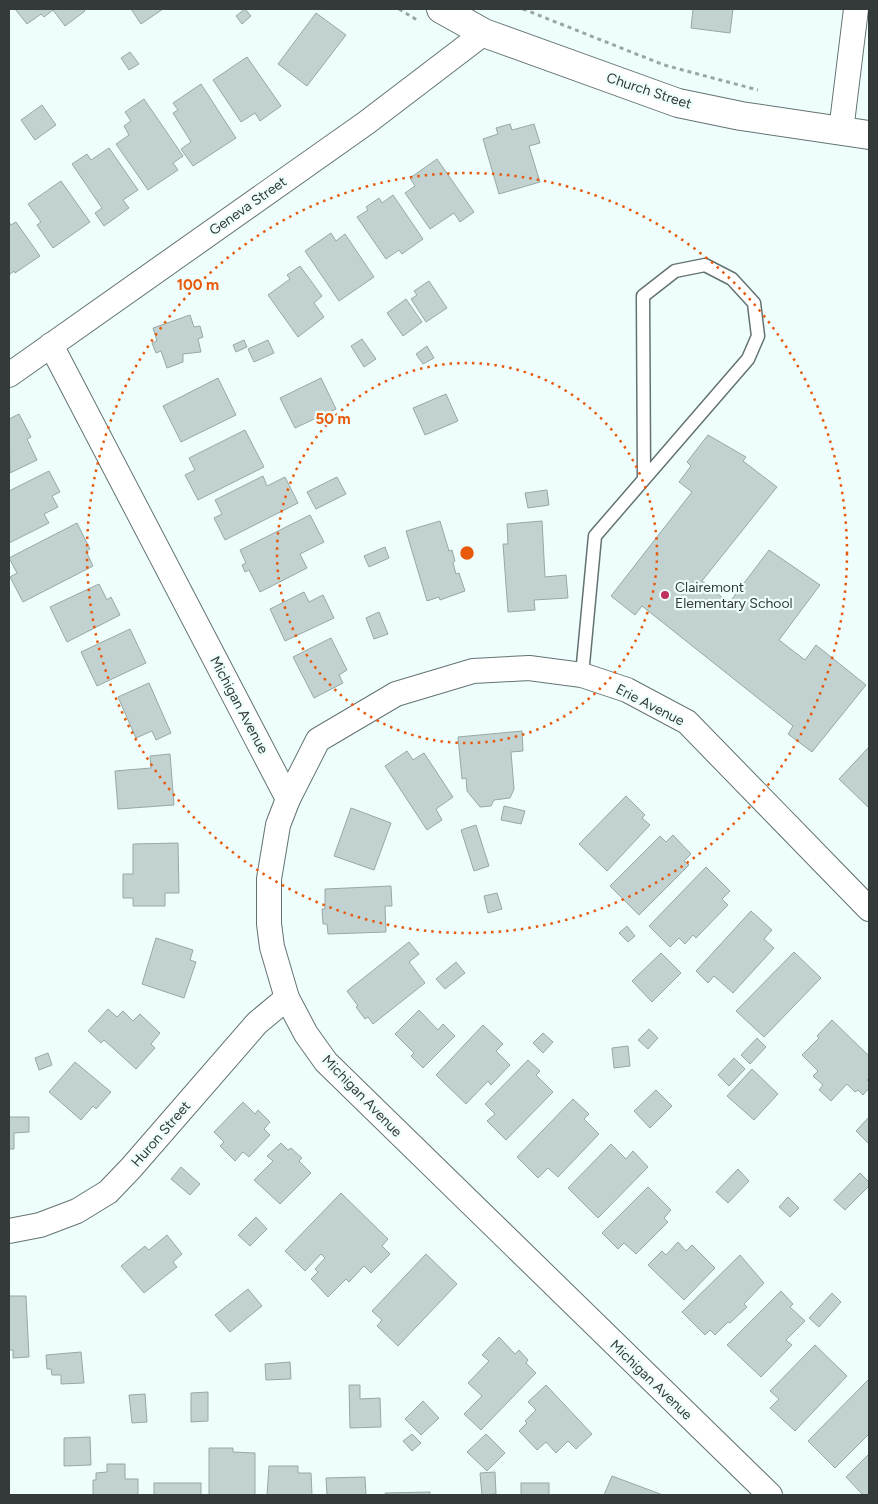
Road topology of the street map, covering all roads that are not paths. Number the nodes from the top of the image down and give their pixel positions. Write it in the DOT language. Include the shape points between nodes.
graph roads {
  1 [pos="441,9"];
  2 [pos="856,9"];
  3 [pos="484,33"];
  4 [pos="841,131"];
  5 [pos="869,135"];
  6 [pos="51,345"];
  7 [pos="9,375"];
  8 [pos="644,479"];
  9 [pos="582,675"];
  10 [pos="288,799"];
  11 [pos="869,909"];
  12 [pos="287,998"];
  13 [pos="9,1231"];
  14 [pos="770,1495"];
  1 -- 3 [label="main road, Church Street"];
  2 -- 4 [label="street"];
  3 -- 4 [label="main road, Church Street" via="678,103"];
  3 -- 6 [label="street, Geneva Street" via="366,123"];
  4 -- 5 [label="main road, Church Street"];
  6 -- 7 [label="street, Geneva Street"];
  6 -- 10 [label="street, Michigan Avenue"];
  8 -- 8 [label="lane" via="748,360 758,336 754,303 732,279 705,265 675,271 642,296"];
  8 -- 9 [label="lane" via="595,536"];
  9 -- 10 [label="street, Erie Avenue" via="529,668 473,671 396,694 318,740"];
  9 -- 11 [label="street, Erie Avenue" via="627,690 687,722"];
  10 -- 12 [label="street, Michigan Avenue" via="278,825 269,878 272,947"];
  12 -- 13 [label="street, Huron Street" via="257,1023 108,1192 77,1211 40,1225"];
  12 -- 14 [label="street, Michigan Avenue" via="306,1034 326,1062"];
}
